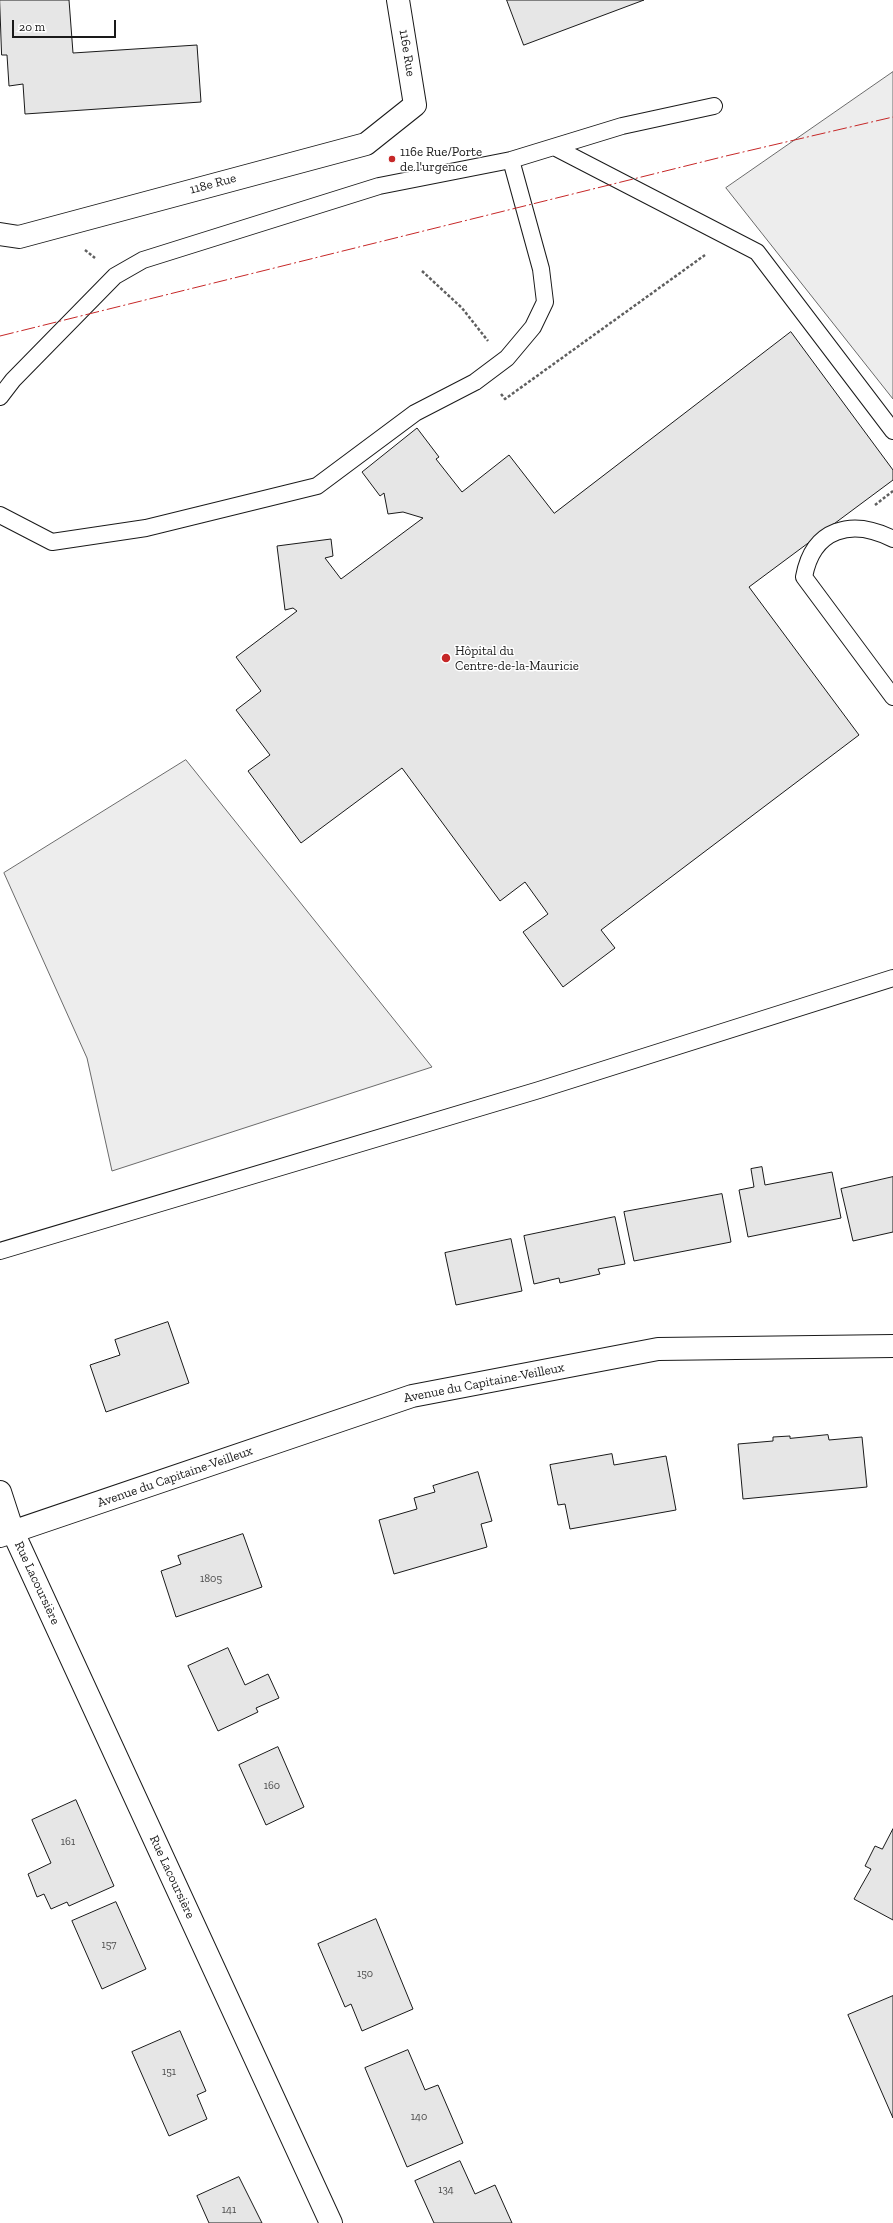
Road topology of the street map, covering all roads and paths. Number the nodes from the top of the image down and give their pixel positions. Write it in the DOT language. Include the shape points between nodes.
graph roads {
  1 [pos="398,0"];
  2 [pos="415,105"];
  3 [pos="714,106"];
  4 [pos="556,148"];
  5 [pos="511,160"];
  6 [pos="0,234"];
  7 [pos="0,398"];
  8 [pos="893,431"];
  9 [pos="0,515"];
  10 [pos="893,538"];
  11 [pos="893,697"];
  12 [pos="893,978"];
  13 [pos="0,1251"];
  14 [pos="893,1346"];
  15 [pos="0,1492"];
  16 [pos="7,1534"];
  17 [pos="331,2223"];
  1 -- 2 [label="street, 116e Rue"];
  2 -- 6 [label="street, 118e Rue" via="366,144 19,237"];
  3 -- 4 [label="lane" via="622,126"];
  4 -- 5 [label="lane"];
  4 -- 8 [label="lane" via="757,252"];
  5 -- 7 [label="lane" via="379,186 143,260 115,276 13,380"];
  5 -- 9 [label="lane" via="541,269 545,302 533,327 507,358 475,382 415,413 317,486 146,528 52,542"];
  10 -- 11 [label="lane" via="875,530 857,527 840,530 822,542 807,560 804,577"];
  12 -- 13 [label="lane" via="538,1090"];
  14 -- 16 [label="street, Avenue du Capitaine-Veilleux" via="658,1349 412,1396"];
  15 -- 16 [label="street, Rue Lacoursière"];
  16 -- 17 [label="street, Rue Lacoursière"];
}
